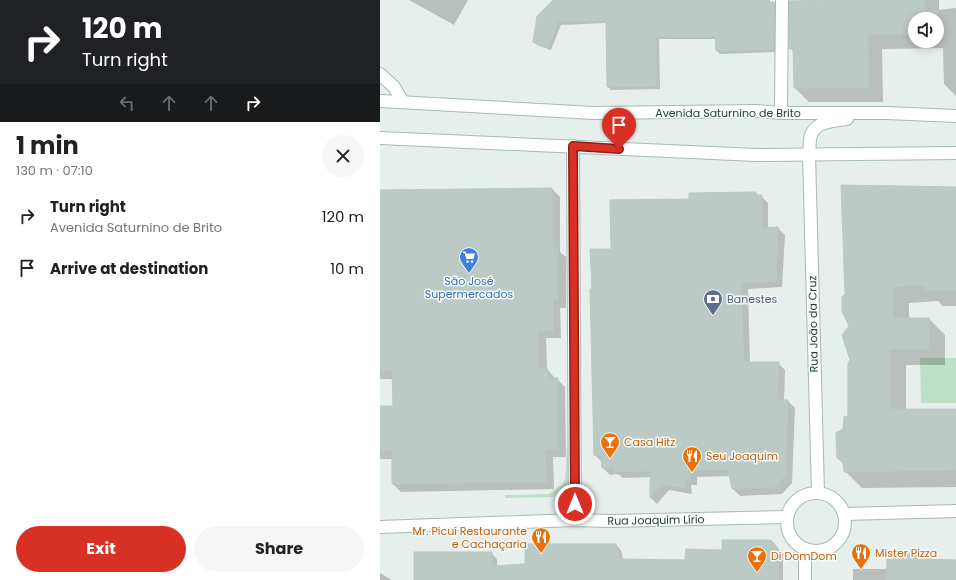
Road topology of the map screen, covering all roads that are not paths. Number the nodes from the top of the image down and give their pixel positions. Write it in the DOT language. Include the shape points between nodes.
graph roads {
  1 [pos="782,0"];
  2 [pos="380,74"];
  3 [pos="380,101"];
  4 [pos="403,102"];
  5 [pos="781,113"];
  6 [pos="888,113"];
  7 [pos="956,116"];
  8 [pos="380,138"];
  9 [pos="573,146"];
  10 [pos="956,153"];
  11 [pos="809,155"];
  12 [pos="818,493"];
  13 [pos="956,511"];
  14 [pos="844,514"];
  15 [pos="787,517"];
  16 [pos="576,520"];
  17 [pos="380,527"];
  18 [pos="805,549"];
  19 [pos="805,580"];
  1 -- 5 [label="street"];
  2 -- 4 [label="street" via="394,87"];
  3 -- 4 [label="street, Avenida Saturnino de Brito"];
  4 -- 5 [label="street, Avenida Saturnino de Brito" via="594,113"];
  5 -- 6 [label="street, Avenida Saturnino de Brito"];
  6 -- 7 [label="street, Avenida Saturnino de Brito"];
  6 -- 11 [label="street, Rua João da Cruz" via="827,122 817,127 811,136"];
  8 -- 9 [label="street"];
  9 -- 11 [label="street" via="756,155"];
  9 -- 16 [label="street"];
  10 -- 11 [label="street"];
  11 -- 12 [label="street, Rua João da Cruz"];
  12 -- 14 [label="street" via="834,500"];
  12 -- 15 [label="street" via="798,500"];
  13 -- 14 [label="street"];
  14 -- 18 [label="street" via="845,530 836,544 821,552"];
  15 -- 16 [label="street, Rua Joaquim Lírio"];
  15 -- 18 [label="street" via="788,530 794,542"];
  16 -- 17 [label="street, Rua Joaquim Lírio"];
  18 -- 19 [label="street"];
}
